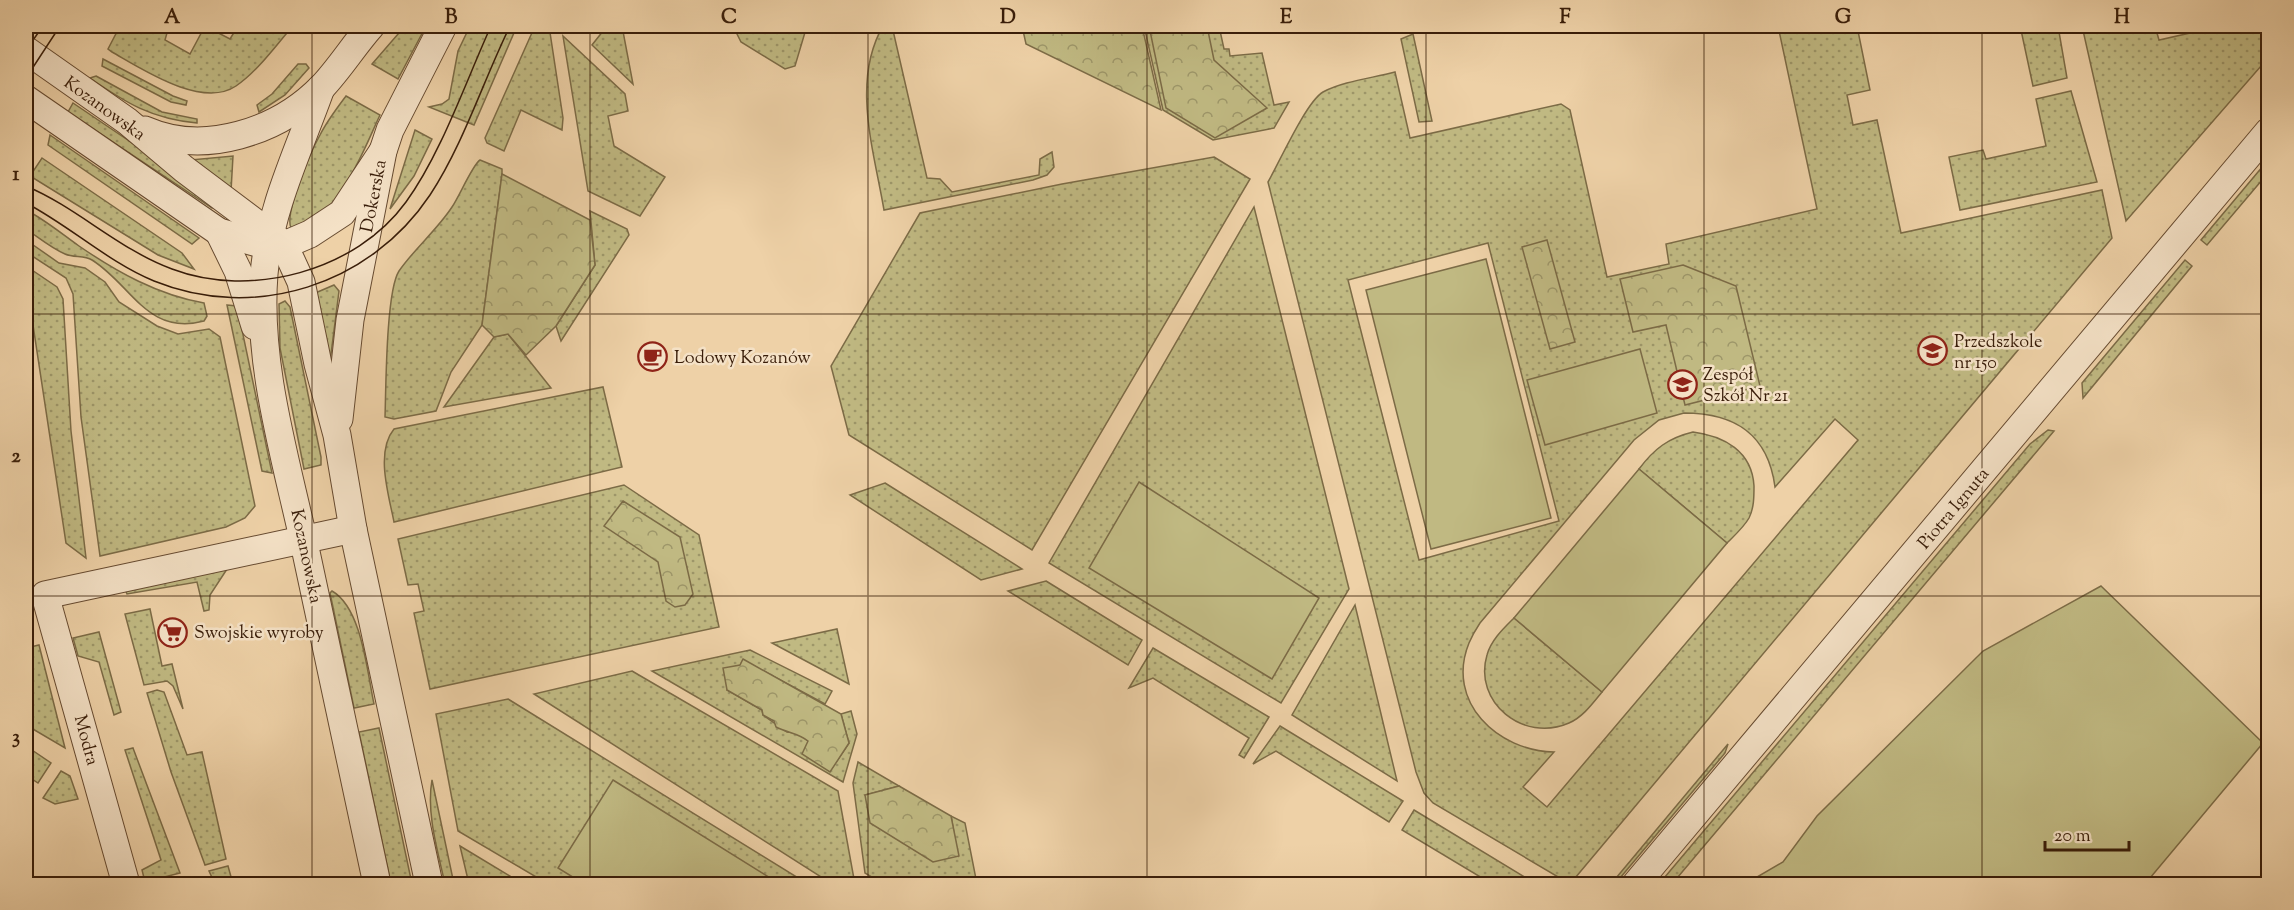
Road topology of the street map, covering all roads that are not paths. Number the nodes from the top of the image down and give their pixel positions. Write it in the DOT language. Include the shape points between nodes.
graph roads {
  1 [pos="371,26"];
  2 [pos="443,26"];
  3 [pos="26,50"];
  4 [pos="321,88"];
  5 [pos="26,99"];
  6 [pos="128,122"];
  7 [pos="2268,132"];
  8 [pos="383,151"];
  9 [pos="219,232"];
  10 [pos="273,234"];
  11 [pos="359,271"];
  12 [pos="268,368"];
  13 [pos="337,435"];
  14 [pos="353,529"];
  15 [pos="303,539"];
  16 [pos="126,885"];
  17 [pos="377,885"];
  18 [pos="429,885"];
  19 [pos="1636,885"];
  1 -- 4 [label="street"];
  2 -- 8 [label="street"];
  3 -- 6 [label="street, Kozanowska"];
  4 -- 6 [label="street" via="262,128 207,142 173,140"];
  4 -- 10 [label="street"];
  5 -- 9 [label="street, Kozanowska"];
  6 -- 10 [label="street, Kozanowska"];
  7 -- 19 [label="street, Piotra Ignuta"];
  8 -- 10 [label="street, Dokerska" via="342,213 310,234"];
  8 -- 11 [label="street, Dokerska"];
  9 -- 10 [label="street, Kozanowska"];
  9 -- 12 [label="street, Kozanowska" via="241,280"];
  10 -- 12 [label="street, Kozanowska" via="263,304"];
  10 -- 13 [label="street, Kozanowska" via="301,282"];
  11 -- 13 [label="street, Kozanowska"];
  12 -- 15 [label="street, Kozanowska"];
  13 -- 14 [label="street, Kozanowska"];
  14 -- 15 [label="street"];
  14 -- 18 [label="street, Kozanowska"];
  15 -- 16 [label="street, Modra" via="45,595"];
  15 -- 17 [label="street, Kozanowska"];
}
